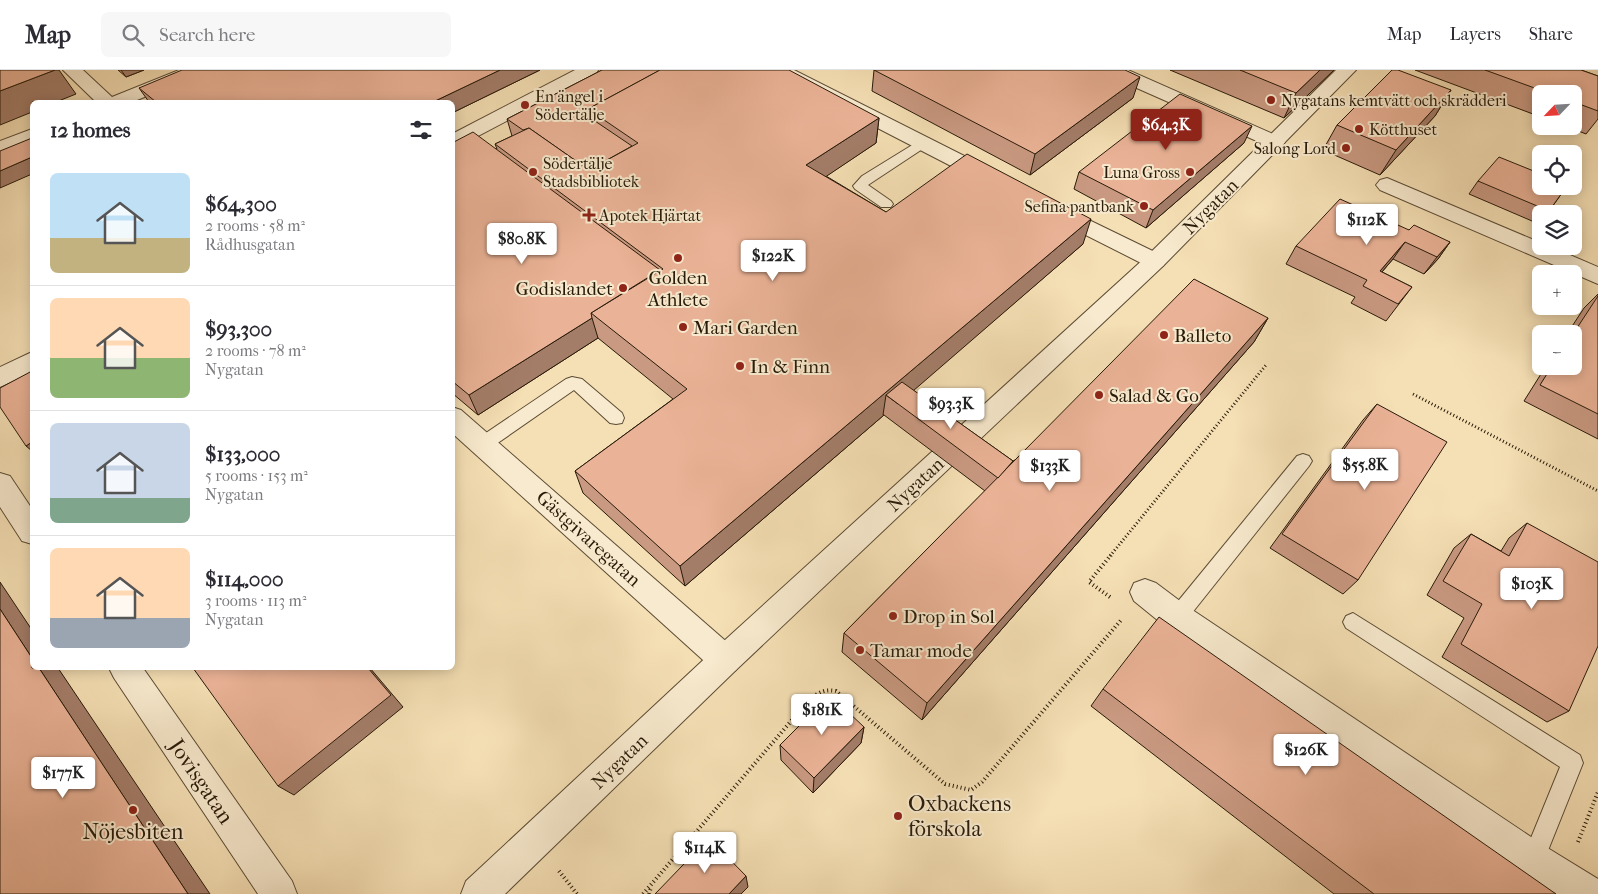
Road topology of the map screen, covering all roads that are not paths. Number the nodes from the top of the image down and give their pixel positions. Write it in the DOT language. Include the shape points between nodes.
graph roads {
  1 [pos="72,70"];
  2 [pos="195,70"];
  3 [pos="589,70"];
  4 [pos="780,70"];
  5 [pos="1112,70"];
  6 [pos="1347,70"];
  7 [pos="105,100"];
  8 [pos="121,100"];
  9 [pos="30,136"];
  10 [pos="922,142"];
  11 [pos="1275,142"];
  12 [pos="461,145"];
  13 [pos="0,148"];
  14 [pos="1008,186"];
  15 [pos="1387,186"];
  16 [pos="886,204"];
  17 [pos="1043,204"];
  18 [pos="1155,261"];
  19 [pos="1598,276"];
  20 [pos="30,362"];
  21 [pos="0,378"];
  22 [pos="616,418"];
  23 [pos="455,420"];
  24 [pos="483,444"];
  25 [pos="1303,461"];
  26 [pos="0,484"];
  27 [pos="30,529"];
  28 [pos="1137,601"];
  29 [pos="1177,617"];
  30 [pos="1352,622"];
  31 [pos="725,660"];
  32 [pos="126,670"];
  33 [pos="1533,860"];
  34 [pos="1577,886"];
  35 [pos="279,894"];
  36 [pos="479,894"];
  1 -- 7 [label="street"];
  2 -- 8 [label="street"];
  3 -- 12 [label="street"];
  4 -- 10 [label="street"];
  5 -- 11 [label="street"];
  6 -- 11 [label="street, Nygatan"];
  9 -- 13 [label="street"];
  10 -- 14 [label="street"];
  10 -- 16 [label="lane" via="860,186"];
  11 -- 18 [label="street, Nygatan"];
  15 -- 19 [label="street"];
  17 -- 18 [label="street"];
  18 -- 31 [label="street, Nygatan"];
  20 -- 21 [label="street"];
  22 -- 24 [label="lane" via="572,383"];
  23 -- 24 [label="street, Gästgivaregatan"];
  24 -- 31 [label="street, Gästgivaregatan"];
  25 -- 29 [label="lane"];
  26 -- 27 [label="street"];
  28 -- 29 [label="street"];
  29 -- 33 [label="street"];
  30 -- 33 [label="lane" via="1572,763"];
  31 -- 36 [label="street, Nygatan"];
  32 -- 35 [label="street, Jovisgatan"];
  33 -- 34 [label="street"];
}
